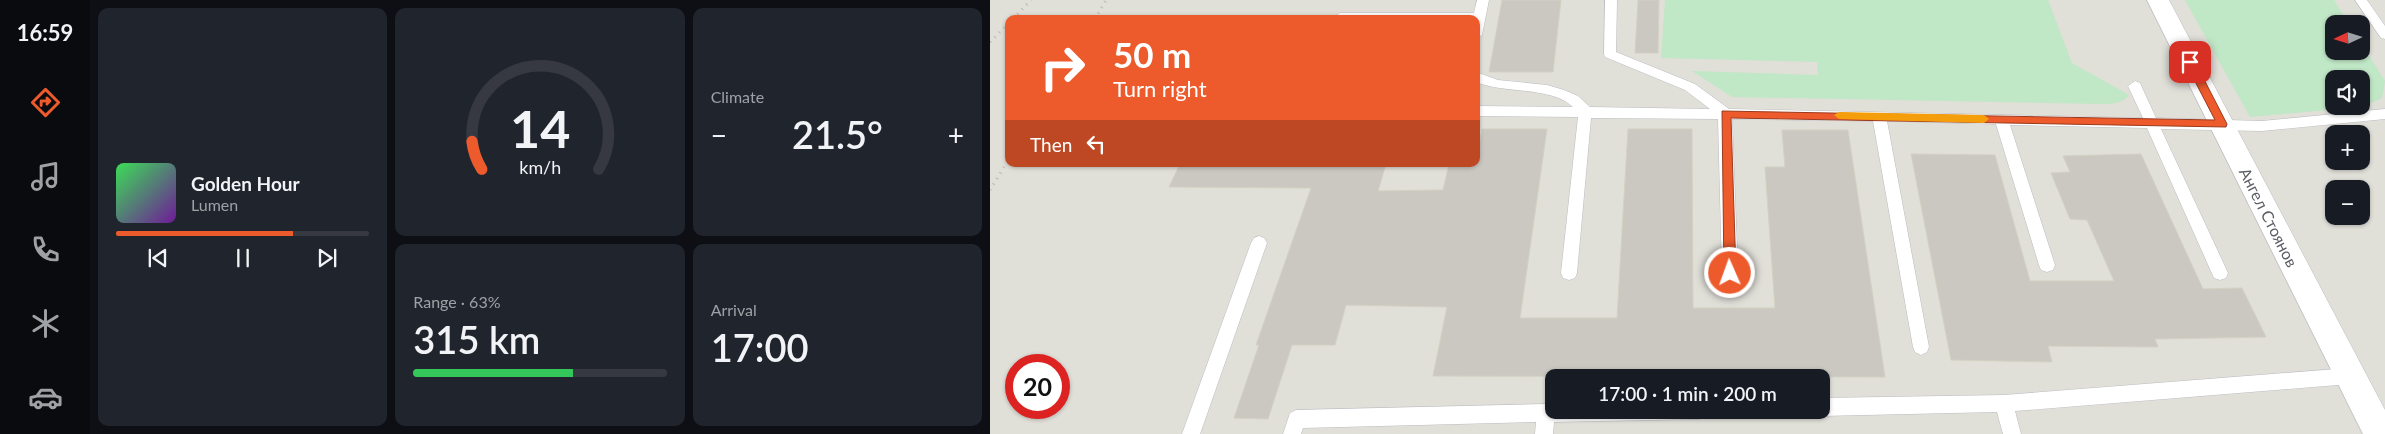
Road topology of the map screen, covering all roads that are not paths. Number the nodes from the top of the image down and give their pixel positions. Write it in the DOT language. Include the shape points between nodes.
graph roads {
  1 [pos="1483,0"];
  2 [pos="1611,0"];
  3 [pos="2158,0"];
  4 [pos="2361,0"];
  5 [pos="1480,17"];
  6 [pos="2385,35"];
  7 [pos="1480,79"];
  8 [pos="2135,86"];
  9 [pos="1480,111"];
  10 [pos="1585,111"];
  11 [pos="1725,114"];
  12 [pos="2385,114"];
  13 [pos="1879,116"];
  14 [pos="2001,119"];
  15 [pos="2153,122"];
  16 [pos="2222,124"];
  17 [pos="1259,242"];
  18 [pos="2047,266"];
  19 [pos="1569,273"];
  20 [pos="1730,273"];
  21 [pos="2220,273"];
  22 [pos="1920,347"];
  23 [pos="2350,376"];
  24 [pos="2004,403"];
  25 [pos="1830,407"];
  26 [pos="1545,413"];
  27 [pos="1545,419"];
  28 [pos="1191,434"];
  29 [pos="1292,434"];
  30 [pos="1544,434"];
  31 [pos="2012,434"];
  32 [pos="2380,434"];
  1 -- 5 [label="lane"];
  2 -- 11 [label="lane" via="1610,54 1690,87"];
  3 -- 16 [label="street, Ангел Стоянов"];
  4 -- 6 [label="lane"];
  7 -- 10 [label="lane" via="1542,88 1572,98"];
  8 -- 15 [label="lane"];
  9 -- 10 [label="lane"];
  10 -- 11 [label="lane"];
  10 -- 19 [label="lane"];
  11 -- 13 [label="lane"];
  11 -- 20 [label="lane"];
  12 -- 16 [label="lane" via="2262,126"];
  13 -- 14 [label="lane"];
  13 -- 22 [label="lane"];
  14 -- 15 [label="lane"];
  14 -- 18 [label="lane"];
  15 -- 16 [label="lane"];
  15 -- 21 [label="lane"];
  16 -- 23 [label="street, Ангел Стоянов"];
  17 -- 28 [label="lane"];
  23 -- 24 [label="lane"];
  23 -- 32 [label="street, Ангел Стоянов"];
  24 -- 25 [label="lane"];
  24 -- 31 [label="lane"];
  26 -- 29 [label="lane" via="1296,419"];
  27 -- 30 [label="lane"];
}
